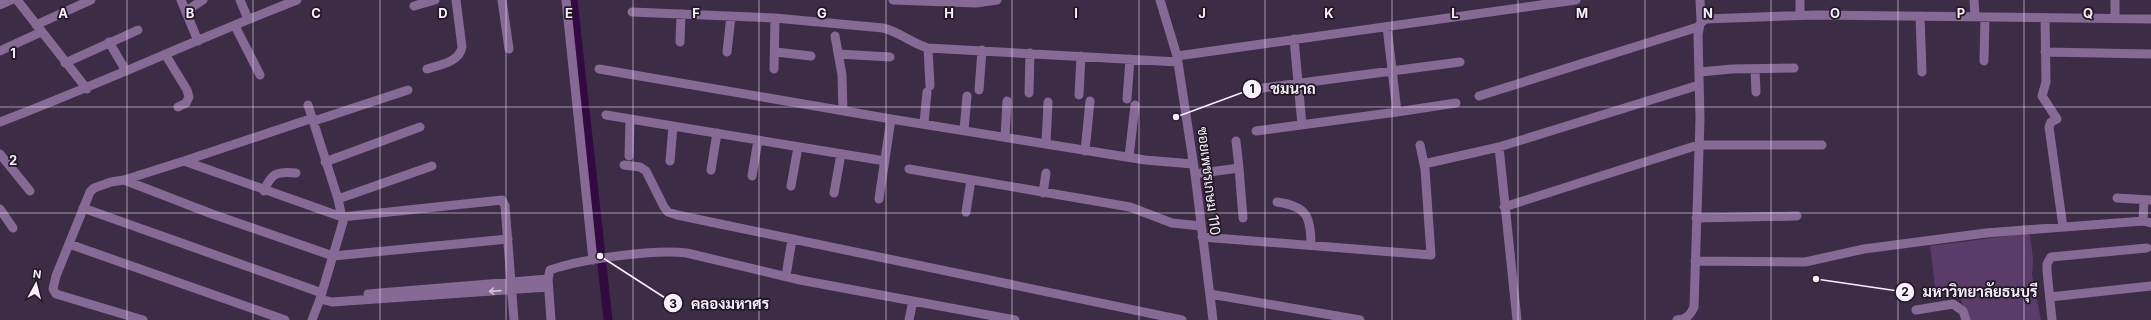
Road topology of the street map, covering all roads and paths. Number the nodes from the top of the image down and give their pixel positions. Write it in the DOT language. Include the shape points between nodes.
graph roads {
  1 [pos="12,0"];
  2 [pos="18,0"];
  3 [pos="91,0"];
  4 [pos="181,0"];
  5 [pos="203,0"];
  6 [pos="240,0"];
  7 [pos="297,0"];
  8 [pos="435,0"];
  9 [pos="456,0"];
  10 [pos="502,0"];
  11 [pos="566,0"];
  12 [pos="893,0"];
  13 [pos="997,0"];
  14 [pos="1160,0"];
  15 [pos="1573,0"];
  16 [pos="1576,0"];
  17 [pos="1700,0"];
  18 [pos="1800,0"];
  19 [pos="1974,0"];
  20 [pos="2115,0"];
  21 [pos="0,5"];
  22 [pos="414,6"];
  23 [pos="186,11"];
  24 [pos="632,12"];
  25 [pos="682,14"];
  26 [pos="1800,15"];
  27 [pos="731,16"];
  28 [pos="1920,16"];
  29 [pos="1975,16"];
  30 [pos="1985,17"];
  31 [pos="775,18"];
  32 [pos="2045,18"];
  33 [pos="248,19"];
  34 [pos="2115,19"];
  35 [pos="2151,19"];
  36 [pos="1700,24"];
  37 [pos="235,26"];
  38 [pos="1387,27"];
  39 [pos="39,28"];
  40 [pos="138,30"];
  41 [pos="835,36"];
  42 [pos="1294,40"];
  43 [pos="198,41"];
  44 [pos="109,42"];
  45 [pos="680,42"];
  46 [pos="928,48"];
  47 [pos="508,49"];
  48 [pos="982,50"];
  49 [pos="0,51"];
  50 [pos="727,52"];
  51 [pos="776,52"];
  52 [pos="2045,52"];
  53 [pos="1030,53"];
  54 [pos="165,54"];
  55 [pos="838,54"];
  56 [pos="2151,54"];
  57 [pos="811,56"];
  58 [pos="1081,56"];
  59 [pos="890,57"];
  60 [pos="1130,59"];
  61 [pos="1177,59"];
  62 [pos="1984,61"];
  63 [pos="65,62"];
  64 [pos="1460,62"];
  65 [pos="1794,68"];
  66 [pos="427,69"];
  67 [pos="599,69"];
  68 [pos="774,69"];
  69 [pos="1755,69"];
  70 [pos="126,71"];
  71 [pos="1392,72"];
  72 [pos="1700,72"];
  73 [pos="1922,72"];
  74 [pos="260,75"];
  75 [pos="1299,84"];
  76 [pos="1699,85"];
  77 [pos="87,89"];
  78 [pos="408,90"];
  79 [pos="979,90"];
  80 [pos="1248,90"];
  81 [pos="1756,92"];
  82 [pos="1030,93"];
  83 [pos="1079,95"];
  84 [pos="967,96"];
  85 [pos="1479,96"];
  86 [pos="1127,99"];
  87 [pos="1007,101"];
  88 [pos="1090,101"];
  89 [pos="1048,102"];
  90 [pos="1456,103"];
  91 [pos="308,105"];
  92 [pos="1135,105"];
  93 [pos="178,107"];
  94 [pos="843,111"];
  95 [pos="1397,112"];
  96 [pos="606,115"];
  97 [pos="630,119"];
  98 [pos="891,119"];
  99 [pos="313,120"];
  100 [pos="0,122"];
  101 [pos="924,123"];
  102 [pos="1302,125"];
  103 [pos="673,126"];
  104 [pos="420,127"];
  105 [pos="964,130"];
  106 [pos="1256,131"];
  107 [pos="717,133"];
  108 [pos="1005,137"];
  109 [pos="758,140"];
  110 [pos="1236,141"];
  111 [pos="1046,144"];
  112 [pos="1420,145"];
  113 [pos="1698,145"];
  114 [pos="1822,145"];
  115 [pos="798,147"];
  116 [pos="1499,147"];
  117 [pos="1085,151"];
  118 [pos="0,154"];
  119 [pos="841,154"];
  120 [pos="629,156"];
  121 [pos="1129,157"];
  122 [pos="184,161"];
  123 [pos="670,161"];
  124 [pos="325,162"];
  125 [pos="885,162"];
  126 [pos="1193,164"];
  127 [pos="1424,164"];
  128 [pos="624,165"];
  129 [pos="432,166"];
  130 [pos="1239,168"];
  131 [pos="910,169"];
  132 [pos="711,170"];
  133 [pos="296,173"];
  134 [pos="1046,173"];
  135 [pos="1195,174"];
  136 [pos="752,176"];
  137 [pos="124,180"];
  138 [pos="971,180"];
  139 [pos="791,186"];
  140 [pos="30,191"];
  141 [pos="264,191"];
  142 [pos="834,193"];
  143 [pos="1043,193"];
  144 [pos="2117,198"];
  145 [pos="338,199"];
  146 [pos="879,199"];
  147 [pos="2147,200"];
  148 [pos="1277,202"];
  149 [pos="1504,207"];
  150 [pos="83,208"];
  151 [pos="0,209"];
  152 [pos="966,212"];
  153 [pos="1797,216"];
  154 [pos="342,217"];
  155 [pos="1243,218"];
  156 [pos="1696,218"];
  157 [pos="2147,222"];
  158 [pos="1201,226"];
  159 [pos="2062,227"];
  160 [pos="13,228"];
  161 [pos="1202,237"];
  162 [pos="508,239"];
  163 [pos="792,239"];
  164 [pos="69,244"];
  165 [pos="1311,245"];
  166 [pos="2147,248"];
  167 [pos="333,256"];
  168 [pos="597,260"];
  169 [pos="1695,261"];
  170 [pos="786,276"];
  171 [pos="548,283"];
  172 [pos="511,286"];
  173 [pos="2151,286"];
  174 [pos="1210,294"];
  175 [pos="323,297"];
  176 [pos="2050,297"];
  177 [pos="913,301"];
  178 [pos="1916,310"];
  179 [pos="143,320"];
  180 [pos="285,320"];
  181 [pos="312,320"];
  182 [pos="514,320"];
  183 [pos="551,320"];
  184 [pos="909,320"];
  185 [pos="1015,320"];
  186 [pos="1182,320"];
  187 [pos="1213,320"];
  188 [pos="1360,320"];
  189 [pos="1517,320"];
  190 [pos="1677,320"];
  191 [pos="1966,320"];
  192 [pos="2052,320"];
  1 -- 21 [label="street"];
  2 -- 39 [label="street"];
  3 -- 39 [label="street"];
  4 -- 23 [label="street"];
  5 -- 23 [label="street"];
  6 -- 33 [label="street"];
  7 -- 33 [label="street"];
  8 -- 22 [label="street"];
  9 -- 66 [label="street" via="461,53 458,57"];
  10 -- 47 [label="street"];
  11 -- 168 [label="street"];
  12 -- 13 [label="street" via="976,3"];
  14 -- 61 [label="street, ซอยเพชรเกษม 110"];
  15 -- 16 [label="street"];
  15 -- 38 [label="street"];
  17 -- 36 [label="street"];
  18 -- 26 [label="street"];
  19 -- 29 [label="street"];
  20 -- 34 [label="street"];
  23 -- 43 [label="street"];
  24 -- 25 [label="street"];
  25 -- 27 [label="street"];
  25 -- 45 [label="street"];
  26 -- 28 [label="street"];
  26 -- 36 [label="street" via="1705,19"];
  27 -- 31 [label="street"];
  27 -- 50 [label="street"];
  28 -- 29 [label="street"];
  28 -- 73 [label="street"];
  29 -- 30 [label="street"];
  30 -- 32 [label="street"];
  30 -- 62 [label="street"];
  31 -- 46 [label="street" via="883,28 896,31 910,41"];
  31 -- 51 [label="street"];
  32 -- 34 [label="street"];
  32 -- 52 [label="street"];
  33 -- 37 [label="street"];
  34 -- 35 [label="street"];
  36 -- 72 [label="street"];
  36 -- 85 [label="street"];
  37 -- 43 [label="street"];
  37 -- 74 [label="street"];
  38 -- 42 [label="street"];
  38 -- 71 [label="street"];
  39 -- 49 [label="street"];
  39 -- 63 [label="street"];
  40 -- 44 [label="street"];
  41 -- 55 [label="street"];
  42 -- 61 [label="street"];
  42 -- 75 [label="street"];
  43 -- 54 [label="street"];
  44 -- 63 [label="street"];
  44 -- 70 [label="street"];
  46 -- 48 [label="street"];
  46 -- 101 [label="street" via="929,89"];
  48 -- 53 [label="street"];
  48 -- 79 [label="street"];
  51 -- 57 [label="street"];
  51 -- 68 [label="street"];
  52 -- 56 [label="street"];
  52 -- 159 [label="street" via="2046,82 2042,96 2057,119 2051,122 2049,127"];
  53 -- 58 [label="street"];
  53 -- 82 [label="street"];
  54 -- 70 [label="street"];
  54 -- 93 [label="street" via="189,97 186,103"];
  55 -- 59 [label="street"];
  55 -- 94 [label="street" via="842,75"];
  58 -- 60 [label="street"];
  58 -- 83 [label="street"];
  60 -- 61 [label="street"];
  60 -- 86 [label="street"];
  61 -- 126 [label="street, ซอยเพชรเกษม 110"];
  63 -- 77 [label="street"];
  64 -- 71 [label="street"];
  65 -- 69 [label="street"];
  67 -- 94 [label="street"];
  69 -- 72 [label="street"];
  69 -- 81 [label="street"];
  70 -- 77 [label="street"];
  71 -- 75 [label="street"];
  71 -- 95 [label="street"];
  72 -- 76 [label="street"];
  75 -- 80 [label="street"];
  75 -- 102 [label="street"];
  76 -- 113 [label="street"];
  76 -- 116 [label="street"];
  77 -- 100 [label="street"];
  78 -- 99 [label="street"];
  84 -- 105 [label="street"];
  87 -- 108 [label="street"];
  88 -- 117 [label="street"];
  89 -- 111 [label="street"];
  90 -- 95 [label="street"];
  91 -- 99 [label="street"];
  92 -- 121 [label="street"];
  94 -- 98 [label="street"];
  95 -- 102 [label="street"];
  96 -- 97 [label="street"];
  97 -- 103 [label="street"];
  97 -- 120 [label="street"];
  98 -- 101 [label="street"];
  98 -- 125 [label="street"];
  99 -- 122 [label="street"];
  99 -- 124 [label="street"];
  101 -- 105 [label="street"];
  102 -- 106 [label="street"];
  103 -- 107 [label="street"];
  103 -- 123 [label="street"];
  104 -- 124 [label="street"];
  105 -- 108 [label="street"];
  107 -- 109 [label="street"];
  107 -- 132 [label="street"];
  108 -- 111 [label="street"];
  109 -- 115 [label="street"];
  109 -- 136 [label="street"];
  110 -- 130 [label="street"];
  111 -- 117 [label="street"];
  112 -- 127 [label="street"];
  113 -- 114 [label="street"];
  113 -- 149 [label="street"];
  113 -- 156 [label="street"];
  115 -- 119 [label="street"];
  115 -- 139 [label="street"];
  116 -- 127 [label="street"];
  116 -- 149 [label="street"];
  117 -- 121 [label="street"];
  118 -- 140 [label="street"];
  119 -- 125 [label="street"];
  119 -- 142 [label="street"];
  121 -- 126 [label="street"];
  122 -- 137 [label="street"];
  122 -- 141 [label="street"];
  124 -- 145 [label="street"];
  125 -- 146 [label="street"];
  126 -- 135 [label="street, ซอยเพชรเกษม 110"];
  127 -- 165 [label="street" via="1431,255"];
  128 -- 163 [label="street" via="640,167 646,171 668,212"];
  129 -- 145 [label="street"];
  130 -- 135 [label="street"];
  130 -- 155 [label="street"];
  131 -- 138 [label="street"];
  133 -- 141 [label="street" via="273,175"];
  134 -- 143 [label="street"];
  135 -- 158 [label="street, ซอยเพชรเกษม 110"];
  137 -- 150 [label="street" via="94,188"];
  137 -- 167 [label="street"];
  138 -- 143 [label="street"];
  138 -- 152 [label="street"];
  141 -- 154 [label="street"];
  143 -- 158 [label="street" via="1130,207 1172,223"];
  144 -- 147 [label="street"];
  145 -- 154 [label="street"];
  147 -- 157 [label="street"];
  148 -- 165 [label="street" via="1288,204 1306,215 1310,223"];
  149 -- 189 [label="street"];
  150 -- 164 [label="street"];
  150 -- 175 [label="street"];
  151 -- 160 [label="street"];
  153 -- 156 [label="street"];
  154 -- 162 [label="street" via="502,200 505,206"];
  154 -- 167 [label="street" via="342,228"];
  156 -- 169 [label="street"];
  157 -- 159 [label="street"];
  158 -- 161 [label="street, ซอยเพชรเกษม 110"];
  159 -- 169 [label="street" via="1986,233 1864,249 1805,262"];
  161 -- 165 [label="street"];
  161 -- 174 [label="street, ซอยเพชรเกษม 110"];
  162 -- 167 [label="street"];
  162 -- 172 [label="street"];
  163 -- 170 [label="street"];
  163 -- 186 [label="street"];
  164 -- 179 [label="street" via="53,285 56,294"];
  164 -- 180 [label="street"];
  166 -- 176 [label="street" via="2051,257 2047,264"];
  167 -- 175 [label="street"];
  168 -- 170 [label="street" via="677,252"];
  168 -- 171 [label="street" via="550,270"];
  169 -- 190 [label="street" via="1694,307 1691,314"];
  170 -- 177 [label="street"];
  171 -- 172 [label="street"];
  171 -- 183 [label="street"];
  172 -- 175 [label="street"];
  172 -- 182 [label="street"];
  173 -- 176 [label="street"];
  174 -- 187 [label="street, ซอยเพชรเกษม 110"];
  174 -- 188 [label="street"];
  175 -- 181 [label="street"];
  176 -- 192 [label="street"];
  177 -- 184 [label="street"];
  177 -- 185 [label="street"];
  178 -- 191 [label="street" via="1953,304 1963,311"];
}
